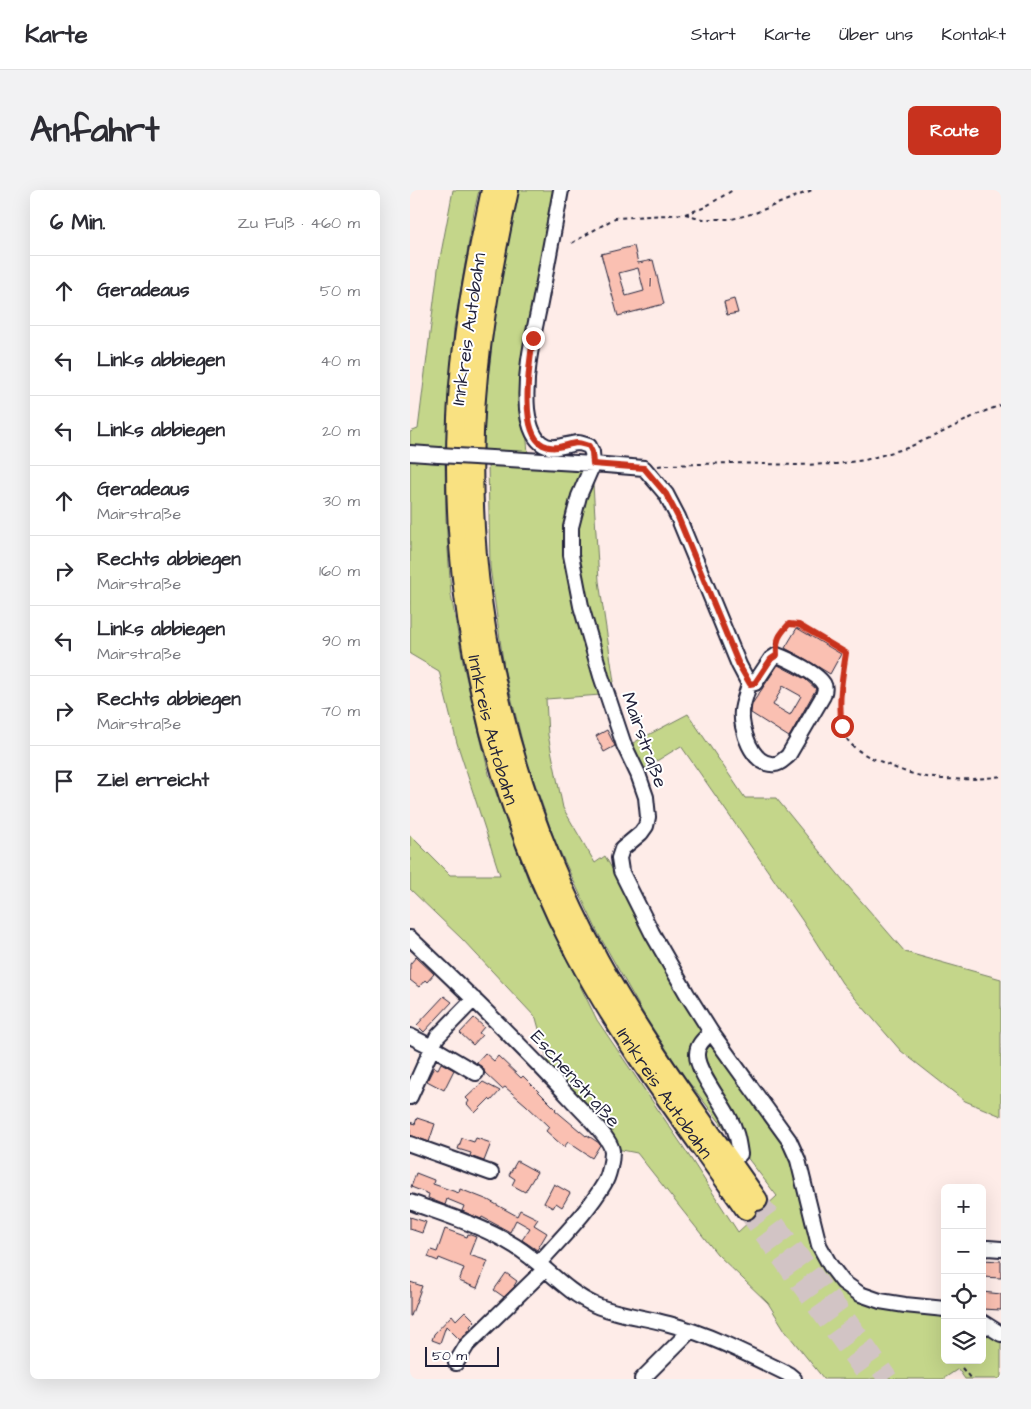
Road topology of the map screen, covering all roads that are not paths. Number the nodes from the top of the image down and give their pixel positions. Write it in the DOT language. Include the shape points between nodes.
graph roads {
  1 [pos="492,190"];
  2 [pos="508,190"];
  3 [pos="562,190"];
  4 [pos="410,453"];
  5 [pos="593,464"];
  6 [pos="750,684"];
  7 [pos="410,938"];
  8 [pos="474,999"];
  9 [pos="712,1032"];
  10 [pos="410,1036"];
  11 [pos="432,1047"];
  12 [pos="476,1073"];
  13 [pos="410,1097"];
  14 [pos="410,1144"];
  15 [pos="731,1162"];
  16 [pos="491,1173"];
  17 [pos="410,1202"];
  18 [pos="986,1248"];
  19 [pos="1001,1249"];
  20 [pos="542,1266"];
  21 [pos="941,1310"];
  22 [pos="986,1325"];
  23 [pos="690,1331"];
  24 [pos="1001,1334"];
  25 [pos="456,1363"];
  26 [pos="642,1379"];
  27 [pos="794,1379"];
  1 -- 15 [label="highway, Innkreis Autobahn" via="465,339 457,461 459,539 466,603 488,722 524,835 577,953 622,1032 752,1204"];
  2 -- 15 [label="highway, Innkreis Autobahn" via="491,272 479,356 472,470 480,592 502,712 545,848 576,917 640,1031"];
  3 -- 5 [label="street" via="533,338 527,409 536,439 542,445 561,447 578,443 589,446"];
  4 -- 5 [label="street, bridge"];
  5 -- 6 [label="street" via="644,468 666,494"];
  5 -- 9 [label="street, Mairstraße" via="579,496 571,527 571,555 581,606 601,676 646,797 648,818 641,833 622,849 620,871 652,933"];
  6 -- 6 [label="street" via="755,683 777,655 817,676 824,684 823,696 788,756 780,763 774,765 762,761 752,752 743,728 742,711"];
  7 -- 8 [label="street, Eschenstraße"];
  8 -- 11 [label="street" via="437,1037"];
  8 -- 20 [label="street, Eschenstraße" via="597,1127 612,1150 606,1183"];
  9 -- 15 [label="street" via="700,1044 698,1065 738,1137 740,1154"];
  9 -- 21 [label="street, Mairstraße" via="789,1140 798,1160 819,1245 840,1278 860,1294"];
  10 -- 11 [label="street"];
  11 -- 12 [label="street"];
  11 -- 13 [label="street"];
  14 -- 16 [label="street"];
  17 -- 20 [label="street" via="478,1226 515,1246"];
  18 -- 19 [label="street"];
  20 -- 23 [label="street" via="568,1290 596,1306"];
  20 -- 25 [label="street, Eschenstraße" via="467,1345"];
  22 -- 24 [label="street"];
  23 -- 26 [label="street"];
  23 -- 27 [label="street" via="725,1343"];
}
